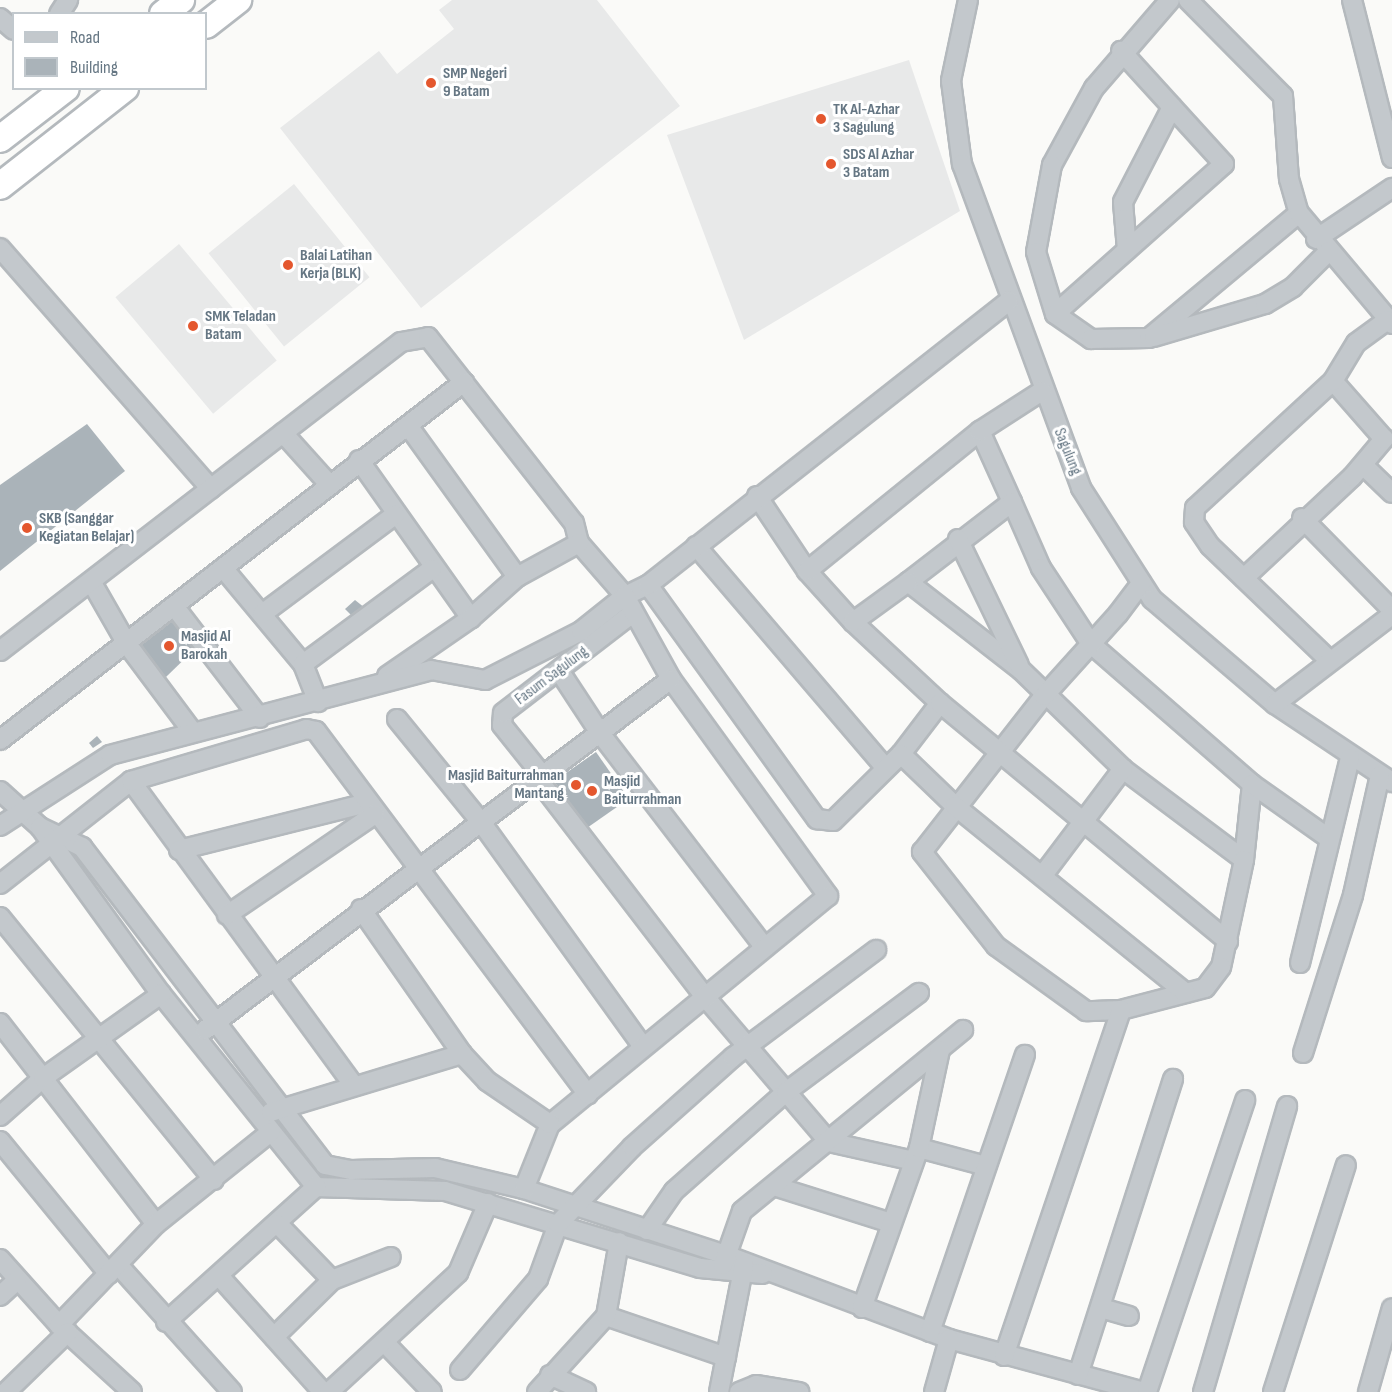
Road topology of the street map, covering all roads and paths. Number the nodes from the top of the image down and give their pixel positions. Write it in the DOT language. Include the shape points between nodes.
graph roads {
  1 [pos="181,0"];
  2 [pos="238,0"];
  3 [pos="968,0"];
  4 [pos="1170,0"];
  5 [pos="1188,0"];
  6 [pos="1352,0"];
  7 [pos="166,12"];
  8 [pos="0,18"];
  9 [pos="207,25"];
  10 [pos="12,28"];
  11 [pos="1121,51"];
  12 [pos="63,90"];
  13 [pos="122,90"];
  14 [pos="1172,107"];
  15 [pos="0,139"];
  16 [pos="1392,158"];
  17 [pos="0,186"];
  18 [pos="1392,188"];
  19 [pos="1299,213"];
  20 [pos="1322,245"];
  21 [pos="0,248"];
  22 [pos="1127,250"];
  23 [pos="1009,300"];
  24 [pos="1055,314"];
  25 [pos="1390,322"];
  26 [pos="1149,338"];
  27 [pos="1333,381"];
  28 [pos="464,382"];
  29 [pos="1042,391"];
  30 [pos="409,427"];
  31 [pos="980,431"];
  32 [pos="283,433"];
  33 [pos="1388,441"];
  34 [pos="359,460"];
  35 [pos="1363,465"];
  36 [pos="328,484"];
  37 [pos="211,489"];
  38 [pos="1392,494"];
  39 [pos="757,496"];
  40 [pos="1012,502"];
  41 [pos="395,515"];
  42 [pos="1302,518"];
  43 [pos="958,539"];
  44 [pos="579,543"];
  45 [pos="696,546"];
  46 [pos="223,568"];
  47 [pos="432,569"];
  48 [pos="807,571"];
  49 [pos="517,577"];
  50 [pos="1244,578"];
  51 [pos="908,582"];
  52 [pos="92,583"];
  53 [pos="1141,583"];
  54 [pos="648,585"];
  55 [pos="625,596"];
  56 [pos="174,606"];
  57 [pos="1392,610"];
  58 [pos="633,613"];
  59 [pos="262,614"];
  60 [pos="1392,615"];
  61 [pos="471,618"];
  62 [pos="853,622"];
  63 [pos="127,644"];
  64 [pos="1091,644"];
  65 [pos="0,651"];
  66 [pos="1328,659"];
  67 [pos="303,664"];
  68 [pos="1021,670"];
  69 [pos="560,672"];
  70 [pos="670,679"];
  71 [pos="377,683"];
  72 [pos="1044,696"];
  73 [pos="318,702"];
  74 [pos="940,703"];
  75 [pos="1275,704"];
  76 [pos="260,718"];
  77 [pos="397,719"];
  78 [pos="192,731"];
  79 [pos="600,733"];
  80 [pos="0,740"];
  81 [pos="1001,751"];
  82 [pos="901,753"];
  83 [pos="1350,758"];
  84 [pos="884,766"];
  85 [pos="1123,769"];
  86 [pos="539,776"];
  87 [pos="1386,778"];
  88 [pos="130,781"];
  89 [pos="1252,784"];
  90 [pos="0,791"];
  91 [pos="955,806"];
  92 [pos="371,808"];
  93 [pos="19,811"];
  94 [pos="1084,820"];
  95 [pos="481,822"];
  96 [pos="0,826"];
  97 [pos="1327,837"];
  98 [pos="57,839"];
  99 [pos="82,847"];
  100 [pos="179,850"];
  101 [pos="63,860"];
  102 [pos="1244,860"];
  103 [pos="416,866"];
  104 [pos="1043,875"];
  105 [pos="0,884"];
  106 [pos="361,909"];
  107 [pos="227,915"];
  108 [pos="0,917"];
  109 [pos="1228,941"];
  110 [pos="764,947"];
  111 [pos="876,950"];
  112 [pos="1300,963"];
  113 [pos="271,980"];
  114 [pos="919,993"];
  115 [pos="1186,993"];
  116 [pos="161,994"];
  117 [pos="706,998"];
  118 [pos="1120,1010"];
  119 [pos="214,1021"];
  120 [pos="0,1023"];
  121 [pos="963,1030"];
  122 [pos="99,1037"];
  123 [pos="197,1037"];
  124 [pos="747,1046"];
  125 [pos="643,1047"];
  126 [pos="940,1050"];
  127 [pos="1303,1053"];
  128 [pos="462,1054"];
  129 [pos="1025,1055"];
  130 [pos="43,1078"];
  131 [pos="1173,1079"];
  132 [pos="352,1083"];
  133 [pos="786,1092"];
  134 [pos="588,1094"];
  135 [pos="1245,1100"];
  136 [pos="1287,1106"];
  137 [pos="282,1109"];
  138 [pos="0,1116"];
  139 [pos="258,1116"];
  140 [pos="550,1124"];
  141 [pos="271,1132"];
  142 [pos="301,1136"];
  143 [pos="0,1141"];
  144 [pos="829,1142"];
  145 [pos="285,1149"];
  146 [pos="916,1154"];
  147 [pos="1346,1165"];
  148 [pos="986,1166"];
  149 [pos="214,1180"];
  150 [pos="316,1187"];
  151 [pos="777,1187"];
  152 [pos="524,1189"];
  153 [pos="488,1203"];
  154 [pos="579,1205"];
  155 [pos="891,1223"];
  156 [pos="156,1224"];
  157 [pos="278,1224"];
  158 [pos="558,1224"];
  159 [pos="647,1230"];
  160 [pos="619,1242"];
  161 [pos="390,1257"];
  162 [pos="0,1258"];
  163 [pos="723,1264"];
  164 [pos="743,1269"];
  165 [pos="114,1270"];
  166 [pos="220,1277"];
  167 [pos="17,1280"];
  168 [pos="332,1281"];
  169 [pos="0,1296"];
  170 [pos="862,1308"];
  171 [pos="1101,1308"];
  172 [pos="1392,1308"];
  173 [pos="606,1316"];
  174 [pos="1129,1316"];
  175 [pos="166,1322"];
  176 [pos="64,1329"];
  177 [pos="930,1332"];
  178 [pos="274,1337"];
  179 [pos="949,1339"];
  180 [pos="384,1342"];
  181 [pos="1004,1356"];
  182 [pos="726,1357"];
  183 [pos="460,1370"];
  184 [pos="1383,1370"];
  185 [pos="550,1375"];
  186 [pos="1078,1375"];
  187 [pos="126,1390"];
  188 [pos="579,1391"];
  189 [pos="6,1392"];
  190 [pos="232,1392"];
  191 [pos="323,1392"];
  192 [pos="329,1392"];
  193 [pos="432,1392"];
  194 [pos="537,1392"];
  195 [pos="719,1392"];
  196 [pos="739,1392"];
  197 [pos="799,1392"];
  198 [pos="934,1392"];
  199 [pos="1146,1392"];
  200 [pos="1203,1392"];
  201 [pos="1273,1392"];
  202 [pos="1368,1392"];
  1 -- 7 [label="highway"];
  2 -- 9 [label="highway"];
  3 -- 23 [label="street, Sagulung" via="951,81 962,164"];
  4 -- 11 [label="street"];
  5 -- 19 [label="street" via="1283,96 1290,179"];
  6 -- 16 [label="street"];
  8 -- 10 [label="street"];
  11 -- 14 [label="street"];
  11 -- 24 [label="street" via="1069,126 1052,165 1036,252"];
  12 -- 15 [label="highway"];
  13 -- 17 [label="highway"];
  14 -- 22 [label="street" via="1123,202"];
  14 -- 22 [label="street" via="1224,164"];
  18 -- 20 [label="street"];
  19 -- 20 [label="street"];
  19 -- 26 [label="street"];
  20 -- 25 [label="street"];
  20 -- 26 [label="street" via="1293,287 1264,304"];
  21 -- 37 [label="street"];
  22 -- 24 [label="street"];
  23 -- 29 [label="street, Sagulung"];
  23 -- 39 [label="street"];
  24 -- 26 [label="street" via="1091,339"];
  25 -- 27 [label="street" via="1356,344"];
  27 -- 33 [label="street"];
  27 -- 50 [label="street" via="1195,508 1194,522 1210,546"];
  28 -- 30 [label="street"];
  28 -- 32 [label="street" via="428,337 401,342"];
  28 -- 44 [label="street" via="574,523"];
  29 -- 31 [label="street"];
  29 -- 53 [label="street, Sagulung" via="1081,488"];
  30 -- 34 [label="street"];
  30 -- 49 [label="street"];
  31 -- 40 [label="street"];
  31 -- 48 [label="street"];
  32 -- 36 [label="street"];
  32 -- 37 [label="street"];
  33 -- 35 [label="street"];
  34 -- 36 [label="street"];
  34 -- 41 [label="street"];
  35 -- 38 [label="street"];
  35 -- 42 [label="street"];
  36 -- 46 [label="street"];
  37 -- 52 [label="street"];
  39 -- 45 [label="street"];
  39 -- 48 [label="street"];
  40 -- 43 [label="street"];
  40 -- 64 [label="street" via="1041,568"];
  41 -- 47 [label="street"];
  41 -- 59 [label="street"];
  42 -- 50 [label="street"];
  42 -- 57 [label="street"];
  43 -- 51 [label="street"];
  43 -- 68 [label="street"];
  44 -- 49 [label="street"];
  44 -- 55 [label="street"];
  45 -- 54 [label="street"];
  45 -- 84 [label="street"];
  46 -- 56 [label="street"];
  46 -- 59 [label="street"];
  47 -- 61 [label="street"];
  47 -- 67 [label="street"];
  48 -- 62 [label="street"];
  49 -- 61 [label="street"];
  50 -- 66 [label="street"];
  51 -- 62 [label="street"];
  51 -- 68 [label="street"];
  52 -- 63 [label="street"];
  52 -- 65 [label="street"];
  53 -- 64 [label="street"];
  53 -- 75 [label="street, Sagulung" via="1209,651"];
  54 -- 55 [label="street"];
  54 -- 84 [label="street" via="817,819 833,821"];
  55 -- 58 [label="street"];
  55 -- 71 [label="street" via="581,631 485,680 431,670"];
  56 -- 63 [label="street" via="139,628"];
  56 -- 76 [label="street"];
  58 -- 69 [label="street, Fasum Sagulung"];
  58 -- 70 [label="street"];
  59 -- 67 [label="street"];
  60 -- 66 [label="street"];
  61 -- 71 [label="street"];
  62 -- 74 [label="street"];
  63 -- 78 [label="street"];
  63 -- 80 [label="street"];
  64 -- 72 [label="street"];
  64 -- 89 [label="street"];
  66 -- 75 [label="street"];
  67 -- 73 [label="street"];
  68 -- 72 [label="street"];
  69 -- 79 [label="street"];
  69 -- 86 [label="street, Fasum Sagulung" via="501,718"];
  70 -- 79 [label="street"];
  70 -- 110 [label="street" via="828,896"];
  71 -- 73 [label="street"];
  72 -- 81 [label="street"];
  72 -- 85 [label="street"];
  73 -- 76 [label="street"];
  74 -- 81 [label="street"];
  74 -- 82 [label="street"];
  75 -- 83 [label="street, Sagulung"];
  76 -- 78 [label="street"];
  77 -- 95 [label="street"];
  78 -- 93 [label="street" via="110,755"];
  79 -- 86 [label="street"];
  79 -- 110 [label="street"];
  81 -- 91 [label="street"];
  81 -- 94 [label="street"];
  82 -- 84 [label="street"];
  82 -- 91 [label="street"];
  83 -- 87 [label="street, Sagulung"];
  83 -- 97 [label="street"];
  85 -- 94 [label="street"];
  85 -- 102 [label="street"];
  86 -- 95 [label="street"];
  86 -- 117 [label="street"];
  87 -- 127 [label="street"];
  88 -- 92 [label="street" via="306,729 322,734"];
  88 -- 98 [label="street"];
  88 -- 100 [label="street"];
  89 -- 97 [label="street"];
  89 -- 102 [label="street"];
  90 -- 93 [label="street"];
  91 -- 104 [label="street"];
  91 -- 118 [label="street" via="922,852 923,858 996,946 1086,1011"];
  92 -- 100 [label="street"];
  92 -- 103 [label="street"];
  92 -- 107 [label="street"];
  93 -- 96 [label="street"];
  93 -- 98 [label="street"];
  94 -- 104 [label="street"];
  94 -- 109 [label="street"];
  95 -- 103 [label="street"];
  95 -- 125 [label="street"];
  97 -- 112 [label="street"];
  98 -- 99 [label="street"];
  98 -- 101 [label="street"];
  98 -- 105 [label="street"];
  99 -- 101 [label="street"];
  99 -- 119 [label="street"];
  100 -- 107 [label="street"];
  101 -- 116 [label="street"];
  102 -- 109 [label="street"];
  103 -- 106 [label="street"];
  103 -- 134 [label="street"];
  104 -- 115 [label="street"];
  106 -- 113 [label="street"];
  106 -- 128 [label="street"];
  107 -- 113 [label="street"];
  108 -- 122 [label="street"];
  109 -- 115 [label="street" via="1205,988"];
  110 -- 117 [label="street"];
  111 -- 124 [label="street"];
  113 -- 119 [label="street"];
  113 -- 132 [label="street"];
  114 -- 133 [label="street"];
  115 -- 118 [label="street"];
  116 -- 122 [label="street"];
  116 -- 123 [label="street"];
  117 -- 124 [label="street"];
  117 -- 125 [label="street"];
  118 -- 181 [label="street"];
  119 -- 123 [label="street"];
  119 -- 137 [label="street"];
  120 -- 130 [label="street"];
  121 -- 126 [label="street"];
  122 -- 130 [label="street"];
  122 -- 149 [label="street"];
  123 -- 139 [label="street"];
  124 -- 133 [label="street"];
  124 -- 154 [label="street" via="632,1147"];
  125 -- 134 [label="street"];
  126 -- 144 [label="street"];
  126 -- 146 [label="street"];
  128 -- 132 [label="street"];
  128 -- 140 [label="street" via="487,1081"];
  129 -- 148 [label="street"];
  130 -- 138 [label="street"];
  130 -- 156 [label="street"];
  131 -- 171 [label="street"];
  132 -- 137 [label="street"];
  133 -- 144 [label="street"];
  133 -- 159 [label="street" via="674,1191"];
  134 -- 140 [label="street"];
  135 -- 199 [label="street"];
  136 -- 200 [label="street"];
  137 -- 139 [label="street"];
  137 -- 142 [label="street"];
  139 -- 141 [label="street"];
  140 -- 152 [label="street"];
  141 -- 145 [label="street"];
  141 -- 149 [label="street"];
  142 -- 145 [label="street"];
  142 -- 152 [label="street" via="315,1157 334,1168 435,1168"];
  143 -- 165 [label="street"];
  144 -- 146 [label="street"];
  144 -- 151 [label="street"];
  145 -- 150 [label="street"];
  146 -- 148 [label="street"];
  146 -- 155 [label="street"];
  147 -- 201 [label="street"];
  148 -- 177 [label="street"];
  149 -- 156 [label="street"];
  150 -- 153 [label="street" via="445,1191"];
  150 -- 157 [label="street"];
  151 -- 155 [label="street"];
  151 -- 163 [label="street" via="742,1211"];
  152 -- 154 [label="street"];
  153 -- 158 [label="street"];
  153 -- 180 [label="street" via="463,1267"];
  154 -- 158 [label="street"];
  154 -- 159 [label="street"];
  155 -- 170 [label="street"];
  156 -- 165 [label="street"];
  157 -- 166 [label="street"];
  157 -- 168 [label="street"];
  158 -- 160 [label="street"];
  158 -- 183 [label="street" via="538,1279"];
  159 -- 163 [label="street"];
  160 -- 163 [label="street"];
  160 -- 173 [label="street"];
  161 -- 168 [label="street"];
  162 -- 167 [label="street"];
  163 -- 164 [label="street"];
  164 -- 170 [label="street"];
  164 -- 182 [label="street"];
  165 -- 175 [label="street"];
  165 -- 176 [label="street"];
  166 -- 175 [label="street"];
  166 -- 178 [label="street"];
  167 -- 169 [label="street"];
  167 -- 176 [label="street"];
  168 -- 178 [label="street"];
  170 -- 177 [label="street"];
  171 -- 174 [label="street"];
  171 -- 186 [label="street"];
  172 -- 184 [label="street"];
  173 -- 182 [label="street"];
  173 -- 185 [label="street"];
  175 -- 190 [label="street"];
  176 -- 187 [label="street"];
  176 -- 189 [label="street"];
  177 -- 179 [label="street"];
  178 -- 191 [label="street"];
  179 -- 181 [label="street"];
  179 -- 198 [label="street"];
  180 -- 192 [label="street"];
  180 -- 193 [label="street"];
  181 -- 186 [label="street"];
  182 -- 195 [label="street"];
  184 -- 202 [label="street"];
  185 -- 188 [label="street"];
  185 -- 194 [label="street"];
  186 -- 199 [label="street"];
  196 -- 197 [label="street" via="756,1385"];
}
